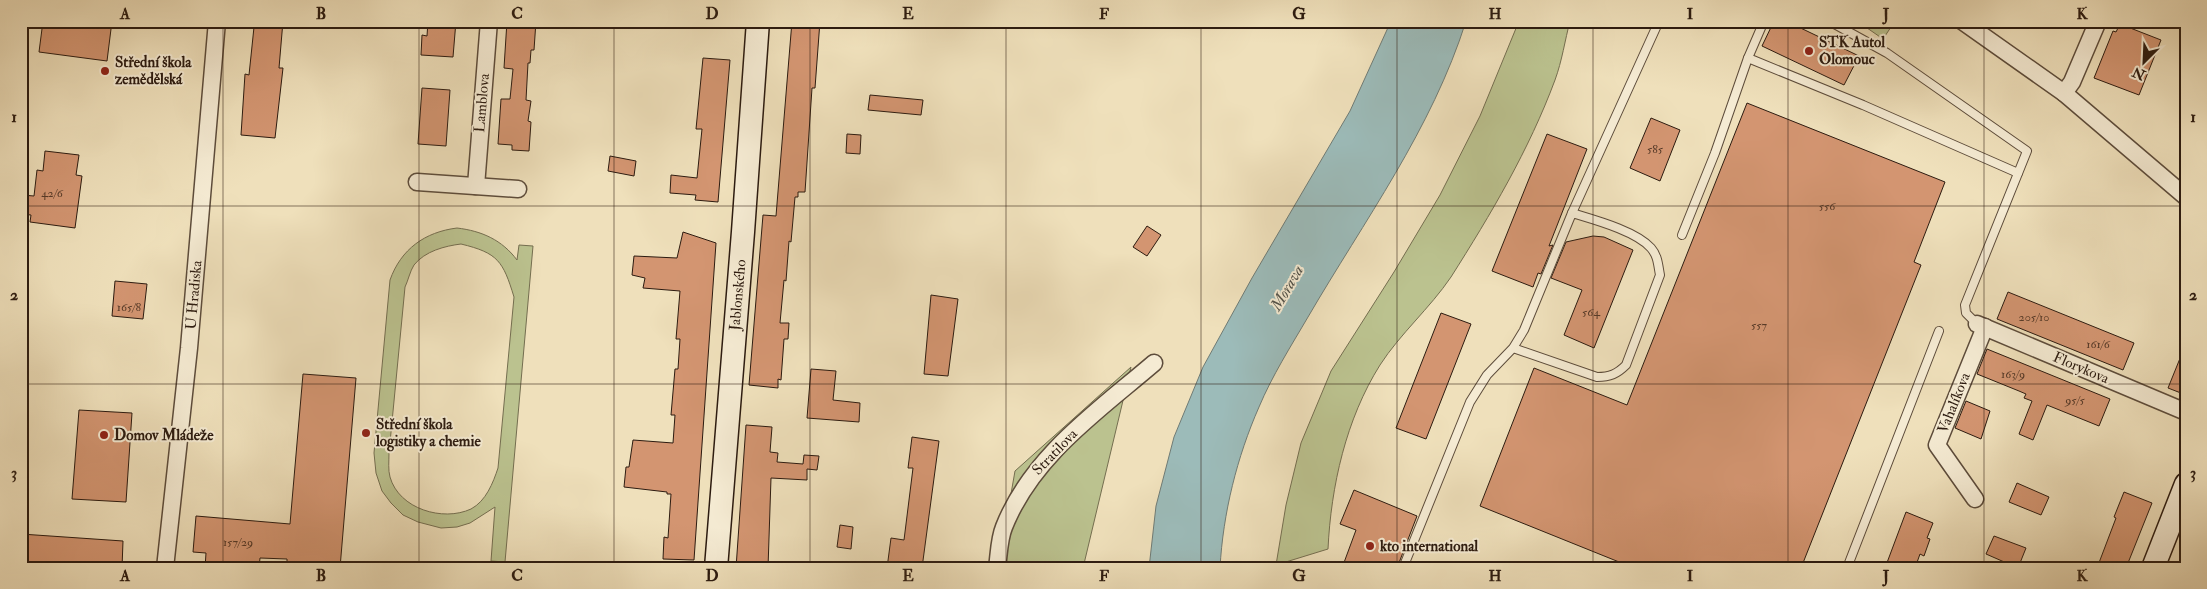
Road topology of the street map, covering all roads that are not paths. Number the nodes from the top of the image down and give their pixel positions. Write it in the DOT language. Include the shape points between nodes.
graph roads {
  1 [pos="217,21"];
  2 [pos="489,21"];
  3 [pos="758,21"];
  4 [pos="1659,21"];
  5 [pos="1764,21"];
  6 [pos="1829,21"];
  7 [pos="1962,21"];
  8 [pos="2098,21"];
  9 [pos="1748,58"];
  10 [pos="2064,93"];
  11 [pos="2018,173"];
  12 [pos="417,182"];
  13 [pos="476,186"];
  14 [pos="518,189"];
  15 [pos="2186,197"];
  16 [pos="1572,212"];
  17 [pos="1682,235"];
  18 [pos="1981,326"];
  19 [pos="1939,331"];
  20 [pos="1513,348"];
  21 [pos="1154,363"];
  22 [pos="2186,412"];
  23 [pos="2186,484"];
  24 [pos="1975,499"];
  25 [pos="165,568"];
  26 [pos="716,568"];
  27 [pos="997,568"];
  28 [pos="1403,568"];
  29 [pos="1846,568"];
  30 [pos="2153,568"];
  1 -- 25 [label="street, U Hradiska" via="189,348"];
  2 -- 13 [label="street, Lamblova"];
  3 -- 26 [label="street, Jablonského"];
  4 -- 16 [label="lane"];
  5 -- 9 [label="lane"];
  6 -- 11 [label="lane" via="1887,53 2027,151"];
  7 -- 10 [label="street"];
  8 -- 10 [label="street" via="2072,82"];
  9 -- 11 [label="lane"];
  9 -- 17 [label="lane"];
  10 -- 15 [label="street"];
  11 -- 18 [label="lane" via="1965,304 1966,313"];
  12 -- 13 [label="street"];
  13 -- 14 [label="street"];
  16 -- 20 [label="lane" via="1537,300"];
  16 -- 20 [label="lane" via="1640,239 1652,249 1657,259 1660,274 1626,365 1609,377 1598,377"];
  18 -- 22 [label="street, Florykova"];
  18 -- 24 [label="street, Vahalíkova" via="1937,445"];
  19 -- 29 [label="lane"];
  20 -- 28 [label="lane" via="1487,375 1470,402"];
  21 -- 27 [label="street, Stratilova" via="1067,438 1026,482 1004,528"];
  23 -- 30 [label="street"];
}
